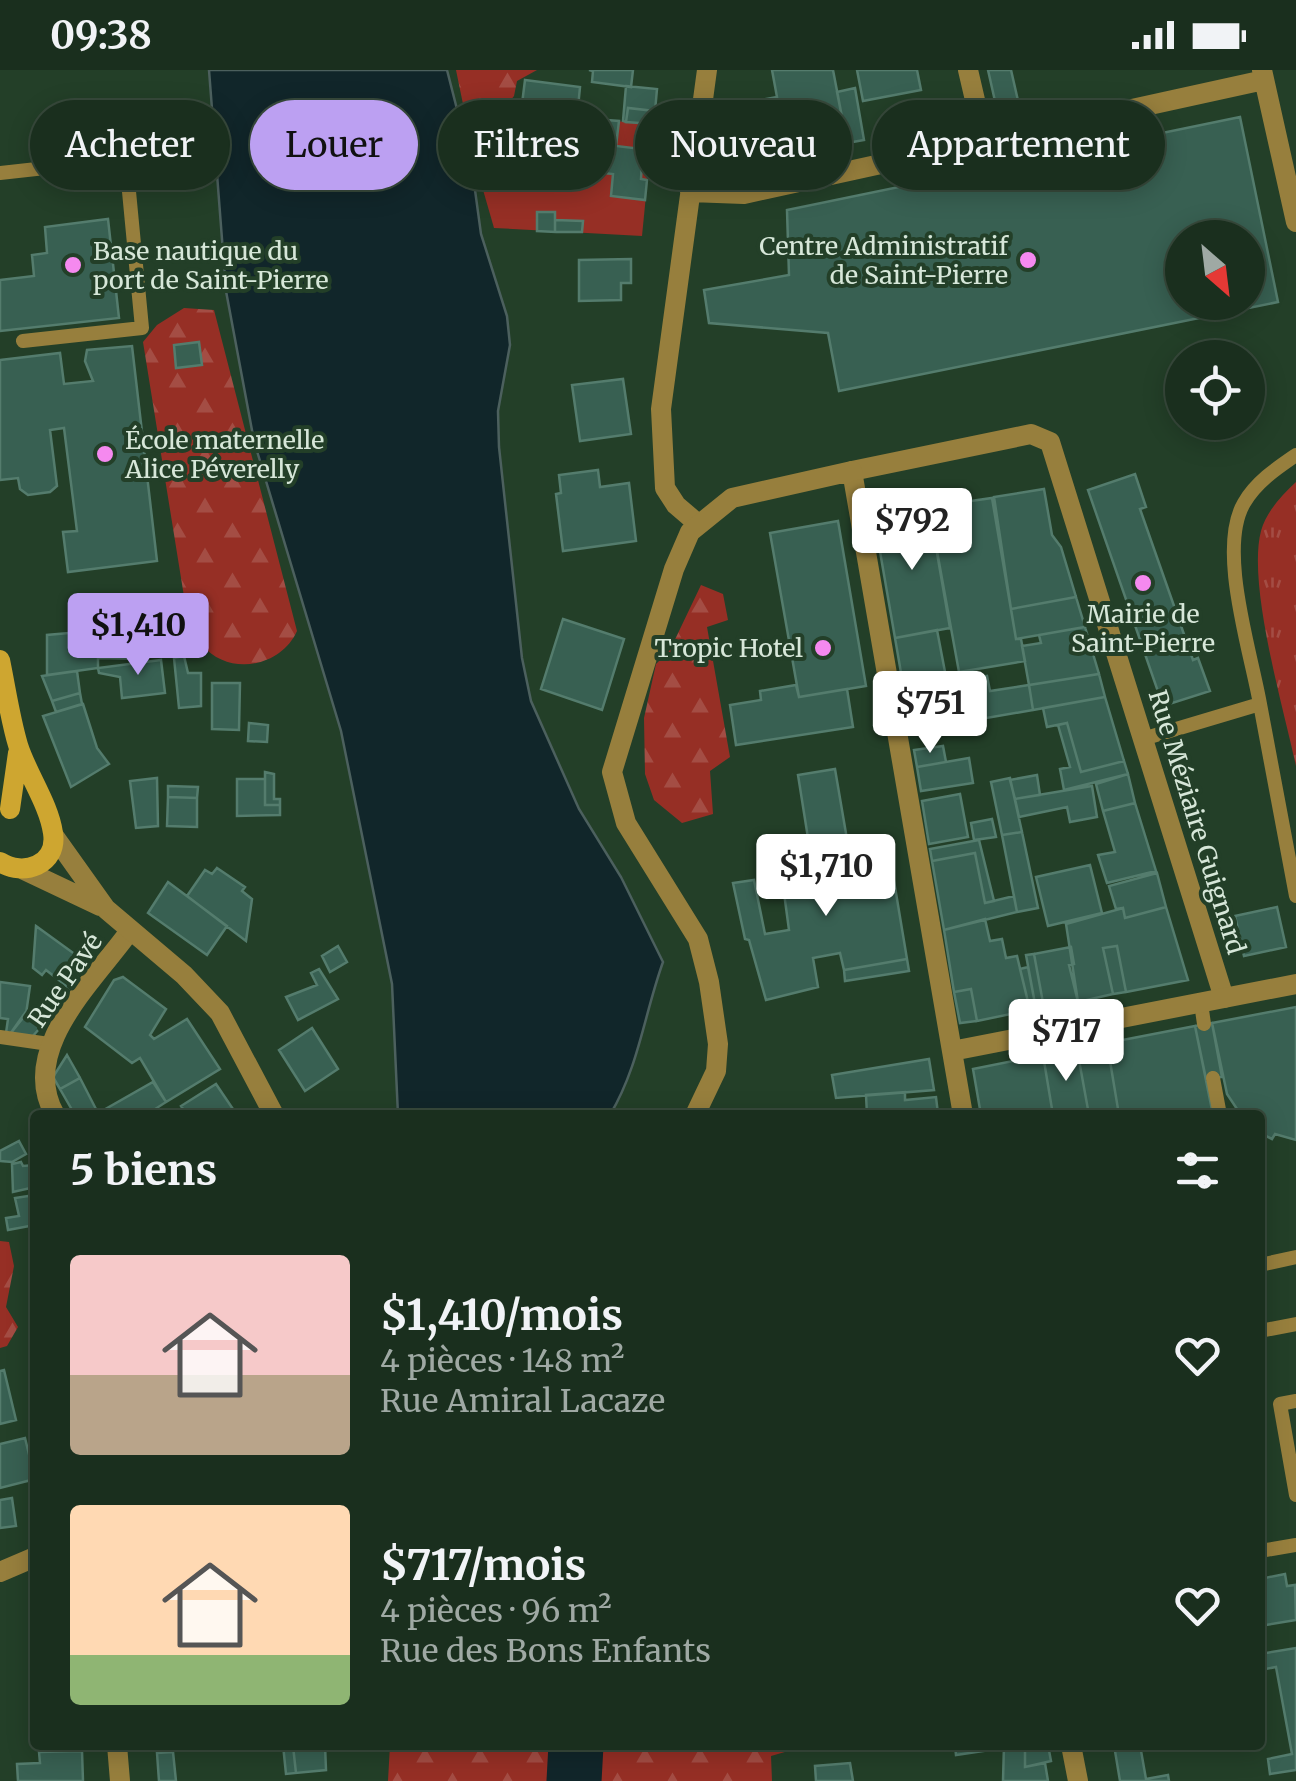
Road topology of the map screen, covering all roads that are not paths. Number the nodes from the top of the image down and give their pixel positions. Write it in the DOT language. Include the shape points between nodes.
graph roads {
  1 [pos="707,70"];
  2 [pos="968,70"];
  3 [pos="1263,75"];
  4 [pos="975,100"];
  5 [pos="1161,100"];
  6 [pos="872,167"];
  7 [pos="30,170"];
  8 [pos="0,173"];
  9 [pos="129,190"];
  10 [pos="690,192"];
  11 [pos="1296,222"];
  12 [pos="23,341"];
  13 [pos="1296,455"];
  14 [pos="852,471"];
  15 [pos="698,523"];
  16 [pos="0,660"];
  17 [pos="1260,704"];
  18 [pos="1146,738"];
  19 [pos="18,746"];
  20 [pos="5,813"];
  21 [pos="50,827"];
  22 [pos="0,862"];
  23 [pos="24,870"];
  24 [pos="1296,896"];
  25 [pos="106,909"];
  26 [pos="129,932"];
  27 [pos="1296,984"];
  28 [pos="1224,998"];
  29 [pos="1200,1003"];
  30 [pos="1204,1024"];
  31 [pos="0,1037"];
  32 [pos="49,1044"];
  33 [pos="952,1052"];
  34 [pos="1213,1078"];
  35 [pos="52,1110"];
  36 [pos="271,1110"];
  37 [pos="697,1110"];
  38 [pos="962,1110"];
  39 [pos="1219,1110"];
  40 [pos="1296,1258"];
  41 [pos="1265,1264"];
  42 [pos="1296,1324"];
  43 [pos="1265,1330"];
  44 [pos="1296,1401"];
  45 [pos="1294,1466"];
  46 [pos="1296,1494"];
  47 [pos="1296,1544"];
  48 [pos="1265,1550"];
  49 [pos="30,1558"];
  50 [pos="0,1572"];
  51 [pos="117,1750"];
  52 [pos="1073,1750"];
  53 [pos="120,1781"];
  54 [pos="1078,1781"];
  1 -- 10 [label="street"];
  2 -- 4 [label="street"];
  3 -- 5 [label="street"];
  3 -- 11 [label="street"];
  6 -- 10 [label="street" via="744,194"];
  7 -- 8 [label="lane"];
  9 -- 12 [label="lane" via="142,328"];
  10 -- 15 [label="street" via="661,409 665,488"];
  13 -- 17 [label="lane" via="1244,503 1234,534"];
  14 -- 15 [label="street" via="743,494"];
  14 -- 18 [label="street, Rue Méziaire Guignard" via="1042,436 1060,465"];
  14 -- 33 [label="street"];
  15 -- 37 [label="street" via="674,569 612,772 626,824 698,939 709,982 716,1071"];
  16 -- 19 [label="main road"];
  17 -- 18 [label="lane"];
  17 -- 24 [label="lane"];
  18 -- 28 [label="street, Rue Méziaire Guignard"];
  19 -- 20 [label="main road"];
  19 -- 21 [label="main road"];
  20 -- 21 [label="main road" via="30,808"];
  21 -- 23 [label="main road" via="49,855"];
  21 -- 25 [label="street"];
  22 -- 23 [label="main road"];
  23 -- 25 [label="street"];
  25 -- 26 [label="street"];
  26 -- 32 [label="street, Rue Pavé"];
  26 -- 36 [label="street" via="220,1013"];
  27 -- 28 [label="street"];
  28 -- 29 [label="street"];
  29 -- 30 [label="lane"];
  29 -- 33 [label="street"];
  31 -- 32 [label="lane"];
  32 -- 35 [label="street, Rue Pavé" via="42,1077"];
  33 -- 38 [label="street"];
  34 -- 39 [label="lane"];
  40 -- 41 [label="lane"];
  42 -- 43 [label="lane"];
  44 -- 45 [label="lane" via="1280,1404"];
  45 -- 46 [label="lane"];
  47 -- 48 [label="lane"];
  49 -- 50 [label="street"];
  51 -- 53 [label="street"];
  52 -- 54 [label="street"];
}
